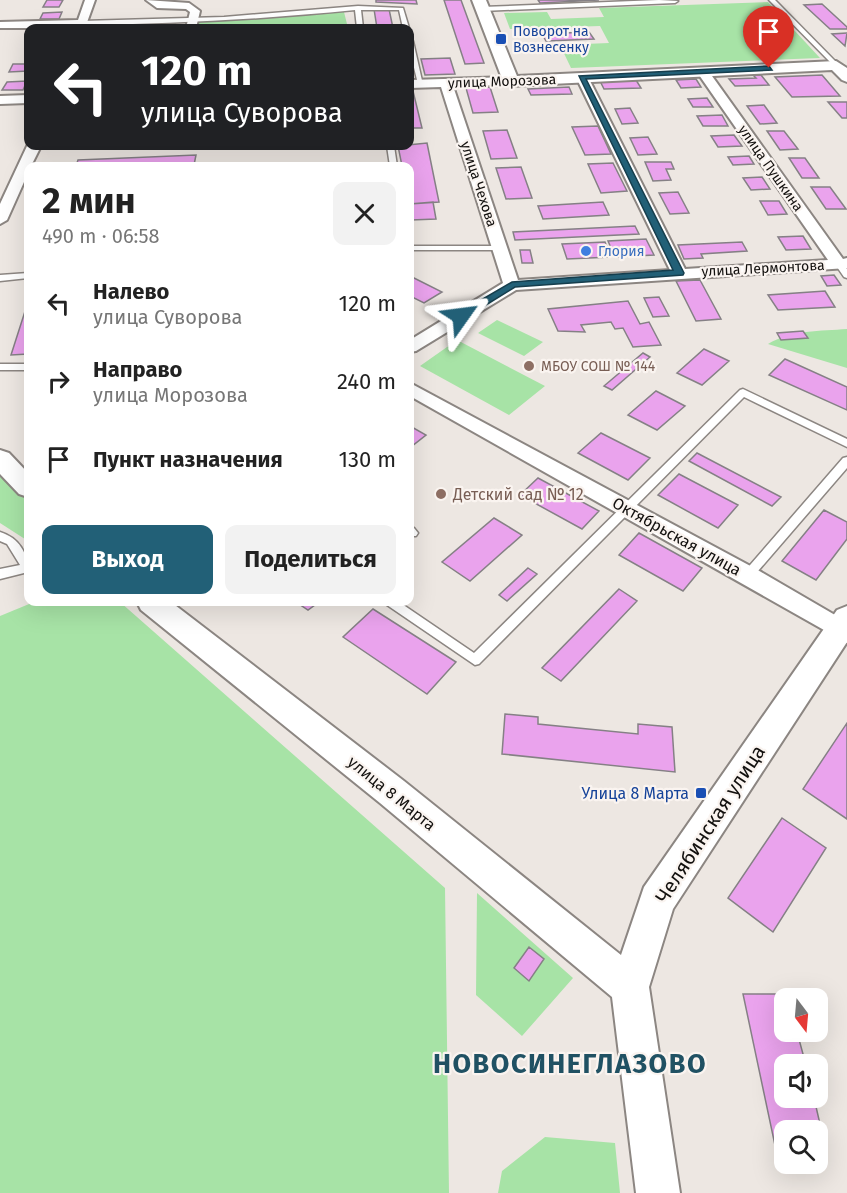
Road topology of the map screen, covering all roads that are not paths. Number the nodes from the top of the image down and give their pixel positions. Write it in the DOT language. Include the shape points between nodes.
graph roads {
  1 [pos="90,0"];
  2 [pos="152,0"];
  3 [pos="772,0"];
  4 [pos="675,1"];
  5 [pos="611,2"];
  6 [pos="480,4"];
  7 [pos="358,8"];
  8 [pos="82,24"];
  9 [pos="192,24"];
  10 [pos="360,24"];
  11 [pos="405,24"];
  12 [pos="0,25"];
  13 [pos="24,25"];
  14 [pos="841,65"];
  15 [pos="703,72"];
  16 [pos="582,77"];
  17 [pos="847,77"];
  18 [pos="511,81"];
  19 [pos="446,83"];
  20 [pos="415,84"];
  21 [pos="24,99"];
  22 [pos="0,100"];
  23 [pos="24,168"];
  24 [pos="0,220"];
  25 [pos="414,248"];
  26 [pos="500,248"];
  27 [pos="845,267"];
  28 [pos="680,273"];
  29 [pos="24,276"];
  30 [pos="0,278"];
  31 [pos="512,285"];
  32 [pos="414,345"];
  33 [pos="24,367"];
  34 [pos="0,368"];
  35 [pos="414,391"];
  36 [pos="847,443"];
  37 [pos="0,459"];
  38 [pos="847,461"];
  39 [pos="24,484"];
  40 [pos="625,507"];
  41 [pos="0,536"];
  42 [pos="24,562"];
  43 [pos="24,569"];
  44 [pos="0,573"];
  45 [pos="748,575"];
  46 [pos="156,606"];
  47 [pos="397,606"];
  48 [pos="844,627"];
  49 [pos="630,987"];
  50 [pos="658,1193"];
  1 -- 8 [label="street"];
  2 -- 9 [label="street" via="157,5 189,6 195,11"];
  3 -- 14 [label="lane"];
  4 -- 5 [label="lane"];
  5 -- 6 [label="lane"];
  6 -- 18 [label="street"];
  7 -- 9 [label="lane"];
  7 -- 10 [label="lane"];
  7 -- 11 [label="lane" via="401,9"];
  12 -- 13 [label="street"];
  14 -- 15 [label="street, улица Морозова"];
  14 -- 17 [label="street"];
  15 -- 16 [label="street, улица Морозова"];
  15 -- 27 [label="street, улица Пушкина"];
  16 -- 18 [label="street, улица Морозова"];
  16 -- 28 [label="street"];
  18 -- 19 [label="street, улица Морозова"];
  19 -- 20 [label="street, улица Морозова"];
  19 -- 26 [label="street, улица Чехова"];
  21 -- 22 [label="street"];
  23 -- 24 [label="street"];
  25 -- 26 [label="lane"];
  26 -- 31 [label="street, улица Чехова"];
  27 -- 28 [label="street, улица Лермонтова"];
  28 -- 31 [label="street, улица Лермонтова"];
  29 -- 30 [label="lane"];
  31 -- 32 [label="street, улица Лермонтова"];
  33 -- 34 [label="lane"];
  35 -- 40 [label="street, Октябрьская улица"];
  36 -- 40 [label="lane" via="743,392"];
  37 -- 39 [label="street"];
  38 -- 45 [label="lane"];
  40 -- 45 [label="street, Октябрьская улица"];
  40 -- 47 [label="lane" via="475,660"];
  41 -- 42 [label="lane" via="11,542"];
  43 -- 44 [label="lane"];
  45 -- 48 [label="street, Октябрьская улица"];
  46 -- 49 [label="street, улица 8 Марта"];
  48 -- 49 [label="street, Челябинская улица" via="657,900"];
  49 -- 50 [label="street, Челябинская улица"];
}
